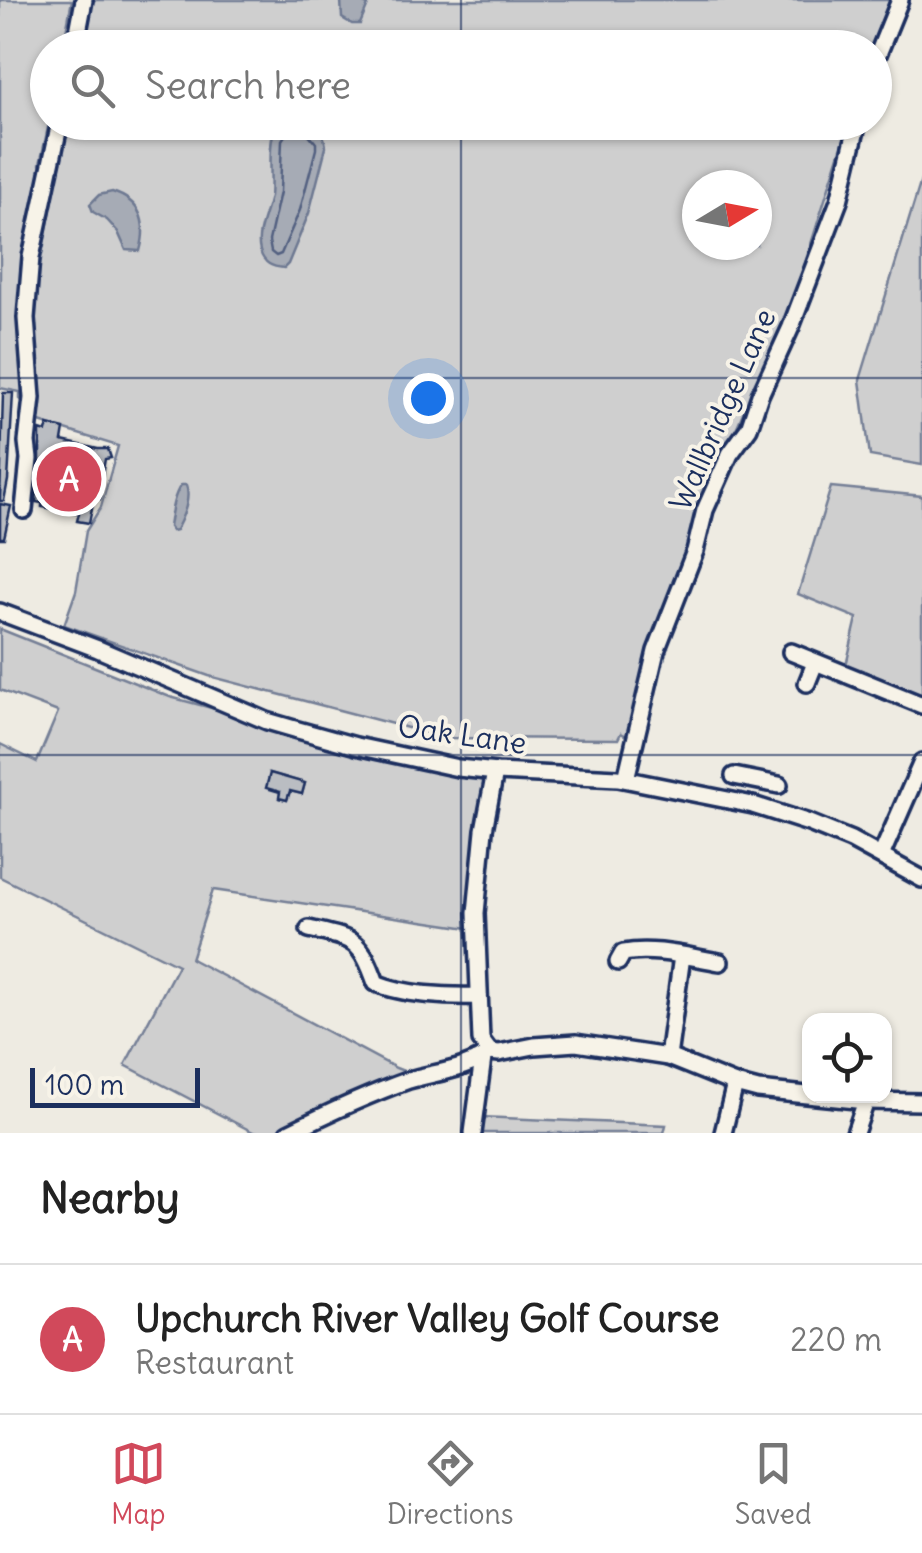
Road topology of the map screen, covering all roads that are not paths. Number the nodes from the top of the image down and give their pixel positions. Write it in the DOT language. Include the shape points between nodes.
graph roads {
  1 [pos="84,0"];
  2 [pos="900,0"];
  3 [pos="78,30"];
  4 [pos="888,30"];
  5 [pos="56,140"];
  6 [pos="854,140"];
  7 [pos="24,510"];
  8 [pos="0,612"];
  9 [pos="791,652"];
  10 [pos="815,663"];
  11 [pos="806,684"];
  12 [pos="922,705"];
  13 [pos="922,762"];
  14 [pos="495,772"];
  15 [pos="734,776"];
  16 [pos="626,779"];
  17 [pos="757,780"];
  18 [pos="779,785"];
  19 [pos="753,805"];
  20 [pos="881,856"];
  21 [pos="922,879"];
  22 [pos="309,929"];
  23 [pos="682,956"];
  24 [pos="618,962"];
  25 [pos="720,962"];
  26 [pos="478,996"];
  27 [pos="486,1055"];
  28 [pos="668,1057"];
  29 [pos="735,1084"];
  30 [pos="802,1095"];
  31 [pos="892,1102"];
  32 [pos="922,1102"];
  33 [pos="866,1103"];
  34 [pos="288,1133"];
  35 [pos="472,1133"];
  36 [pos="723,1133"];
  37 [pos="855,1133"];
  1 -- 3 [label="street"];
  2 -- 4 [label="street"];
  5 -- 7 [label="street" via="31,257"];
  6 -- 16 [label="street, Wallbridge Lane" via="839,201 791,327 705,510 656,650"];
  8 -- 14 [label="street, Oak Lane" via="52,624 267,721"];
  9 -- 10 [label="street"];
  10 -- 11 [label="street"];
  10 -- 12 [label="street"];
  13 -- 20 [label="street"];
  14 -- 16 [label="street, Oak Lane"];
  14 -- 26 [label="street" via="476,913"];
  15 -- 17 [label="street"];
  16 -- 19 [label="street, Oak Lane"];
  17 -- 18 [label="street"];
  17 -- 19 [label="street"];
  19 -- 20 [label="street, Oak Lane"];
  20 -- 21 [label="street, Oak Lane"];
  22 -- 26 [label="street" via="360,947 376,983 387,988"];
  23 -- 24 [label="street" via="626,952"];
  23 -- 25 [label="street"];
  23 -- 28 [label="street"];
  26 -- 27 [label="street"];
  27 -- 28 [label="street" via="576,1043"];
  27 -- 34 [label="street" via="355,1100"];
  27 -- 35 [label="street"];
  28 -- 29 [label="street"];
  29 -- 30 [label="street"];
  29 -- 36 [label="street"];
  31 -- 32 [label="street"];
  33 -- 37 [label="street"];
}
